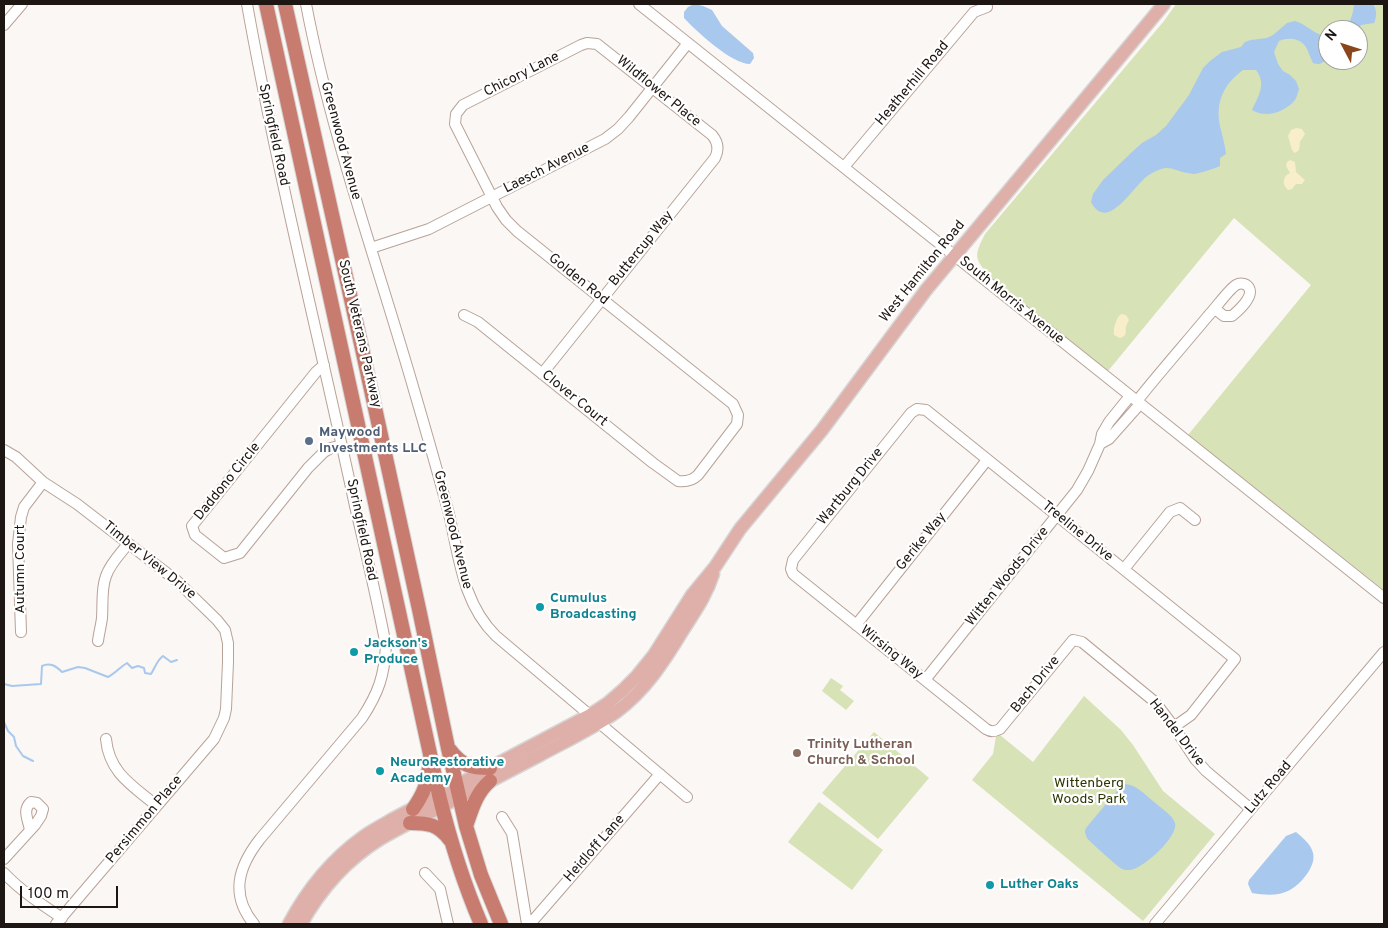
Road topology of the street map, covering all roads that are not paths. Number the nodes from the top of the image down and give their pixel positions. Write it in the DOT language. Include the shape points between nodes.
graph roads {
  1 [pos="22,4"];
  2 [pos="247,4"];
  3 [pos="266,4"];
  4 [pos="285,4"];
  5 [pos="306,4"];
  6 [pos="639,4"];
  7 [pos="1164,4"];
  8 [pos="987,8"];
  9 [pos="4,25"];
  10 [pos="592,43"];
  11 [pos="688,43"];
  12 [pos="653,88"];
  13 [pos="456,115"];
  14 [pos="718,146"];
  15 [pos="844,167"];
  16 [pos="492,197"];
  17 [pos="371,248"];
  18 [pos="954,255"];
  19 [pos="602,300"];
  20 [pos="1215,309"];
  21 [pos="464,315"];
  22 [pos="324,365"];
  23 [pos="542,374"];
  24 [pos="1136,400"];
  25 [pos="917,409"];
  26 [pos="342,445"];
  27 [pos="4,450"];
  28 [pos="987,460"];
  29 [pos="43,482"];
  30 [pos="684,482"];
  31 [pos="1058,516"];
  32 [pos="1196,520"];
  33 [pos="128,544"];
  34 [pos="790,569"];
  35 [pos="1124,569"];
  36 [pos="1384,598"];
  37 [pos="856,625"];
  38 [pos="21,632"];
  39 [pos="1077,640"];
  40 [pos="98,641"];
  41 [pos="1384,652"];
  42 [pos="925,680"];
  43 [pos="595,719"];
  44 [pos="1174,727"];
  45 [pos="996,732"];
  46 [pos="214,739"];
  47 [pos="106,740"];
  48 [pos="448,748"];
  49 [pos="430,753"];
  50 [pos="660,774"];
  51 [pos="490,775"];
  52 [pos="458,792"];
  53 [pos="687,797"];
  54 [pos="440,801"];
  55 [pos="157,806"];
  56 [pos="413,809"];
  57 [pos="1251,809"];
  58 [pos="502,817"];
  59 [pos="410,823"];
  60 [pos="466,826"];
  61 [pos="30,830"];
  62 [pos="450,840"];
  63 [pos="4,859"];
  64 [pos="425,872"];
  65 [pos="4,873"];
  66 [pos="59,921"];
  67 [pos="254,924"];
  68 [pos="289,924"];
  69 [pos="301,924"];
  70 [pos="448,924"];
  71 [pos="481,924"];
  72 [pos="500,924"];
  73 [pos="528,924"];
  74 [pos="1155,924"];
  1 -- 9 [label="street"];
  2 -- 22 [label="street, Springfield Road" via="276,153"];
  3 -- 49 [label="highway, South Veterans Parkway"];
  4 -- 48 [label="highway, South Veterans Parkway"];
  5 -- 17 [label="street, Greenwood Avenue" via="329,106"];
  6 -- 11 [label="street, South Morris Avenue"];
  7 -- 18 [label="main road, West Hamilton Road"];
  8 -- 15 [label="street, Heatherhill Road" via="974,12"];
  10 -- 12 [label="street, Wildflower Place"];
  10 -- 13 [label="street, Chicory Lane" via="581,45 471,101"];
  11 -- 12 [label="street, Laesch Avenue"];
  11 -- 15 [label="street, South Morris Avenue"];
  12 -- 14 [label="street, Wildflower Place" via="712,135"];
  12 -- 16 [label="street, Laesch Avenue" via="624,123 605,138"];
  13 -- 16 [label="street, Golden Rod" via="455,124"];
  14 -- 19 [label="street, Buttercup Way" via="715,158"];
  15 -- 18 [label="street, South Morris Avenue"];
  16 -- 17 [label="street, Laesch Avenue" via="429,229"];
  16 -- 19 [label="street, Golden Rod" via="517,231"];
  17 -- 43 [label="street, Greenwood Avenue" via="424,422 471,602 484,624 496,636"];
  18 -- 24 [label="street, South Morris Avenue"];
  18 -- 43 [label="main road, West Hamilton Road" via="828,423 740,529 654,655"];
  19 -- 23 [label="street, Buttercup Way"];
  19 -- 30 [label="street, Golden Rod" via="733,404 738,414 736,427 698,475"];
  20 -- 24 [label="street, Witten Woods Drive"];
  21 -- 23 [label="street, Clover Court" via="478,322"];
  22 -- 26 [label="street, Springfield Road"];
  22 -- 26 [label="street, Daddono Circle" via="192,526 195,535 224,558 240,553 308,468 324,452"];
  23 -- 30 [label="street, Clover Court" via="675,480"];
  24 -- 31 [label="street, Witten Woods Drive" via="1109,439 1100,444 1077,490"];
  24 -- 36 [label="street, South Morris Avenue"];
  25 -- 28 [label="street, Treeline Drive" via="926,410"];
  25 -- 34 [label="street, Wartburg Drive" via="911,412 793,560"];
  26 -- 67 [label="street, Springfield Road" via="382,624 385,665 373,701 362,718 249,853 239,887 243,908"];
  27 -- 29 [label="street, Timber View Drive"];
  28 -- 31 [label="street, Treeline Drive"];
  28 -- 37 [label="street, Gerike Way"];
  29 -- 33 [label="street, Timber View Drive"];
  29 -- 38 [label="street, Autumn Court" via="24,507 20,524"];
  31 -- 35 [label="street, Treeline Drive"];
  31 -- 42 [label="street, Witten Woods Drive"];
  32 -- 35 [label="street" via="1180,508 1170,512"];
  33 -- 40 [label="street" via="104,580"];
  33 -- 46 [label="street, Timber View Drive" via="178,581 209,610 224,630 228,643 226,709"];
  34 -- 37 [label="street, Wirsing Way"];
  35 -- 44 [label="street, Treeline Drive" via="1235,659 1190,715"];
  37 -- 42 [label="street, Wirsing Way"];
  39 -- 44 [label="street, Handel Drive" via="1148,696"];
  39 -- 45 [label="street, Bach Drive" via="1073,640"];
  41 -- 57 [label="street, Lutz Road"];
  42 -- 45 [label="street, Wirsing Way" via="986,729"];
  43 -- 50 [label="street, Greenwood Avenue"];
  43 -- 51 [label="main road, West Hamilton Road"];
  44 -- 57 [label="street, Handel Drive" via="1206,771"];
  46 -- 55 [label="street, Persimmon Place"];
  47 -- 55 [label="street" via="110,760 117,770"];
  48 -- 51 [label="highway" via="458,761"];
  48 -- 52 [label="highway, South Veterans Parkway"];
  49 -- 54 [label="highway, South Veterans Parkway"];
  49 -- 56 [label="highway" via="425,789"];
  50 -- 53 [label="street, Greenwood Avenue"];
  50 -- 73 [label="street, Heidloff Lane"];
  51 -- 52 [label="main road, West Hamilton Road"];
  51 -- 60 [label="highway"];
  52 -- 54 [label="main road, West Hamilton Road"];
  52 -- 60 [label="highway, South Veterans Parkway"];
  54 -- 56 [label="main road"];
  54 -- 59 [label="main road"];
  54 -- 62 [label="highway, South Veterans Parkway"];
  55 -- 66 [label="street, Persimmon Place"];
  56 -- 68 [label="main road" via="364,836 334,861 307,893"];
  57 -- 74 [label="street, Lutz Road"];
  58 -- 73 [label="street" via="512,833"];
  59 -- 62 [label="highway" via="438,827"];
  59 -- 69 [label="main road" via="372,845 342,869 315,901"];
  60 -- 72 [label="highway, South Veterans Parkway" via="480,875"];
  61 -- 63 [label="street"];
  62 -- 71 [label="highway, South Veterans Parkway"];
  64 -- 70 [label="street" via="440,889"];
  65 -- 66 [label="street"];
}
